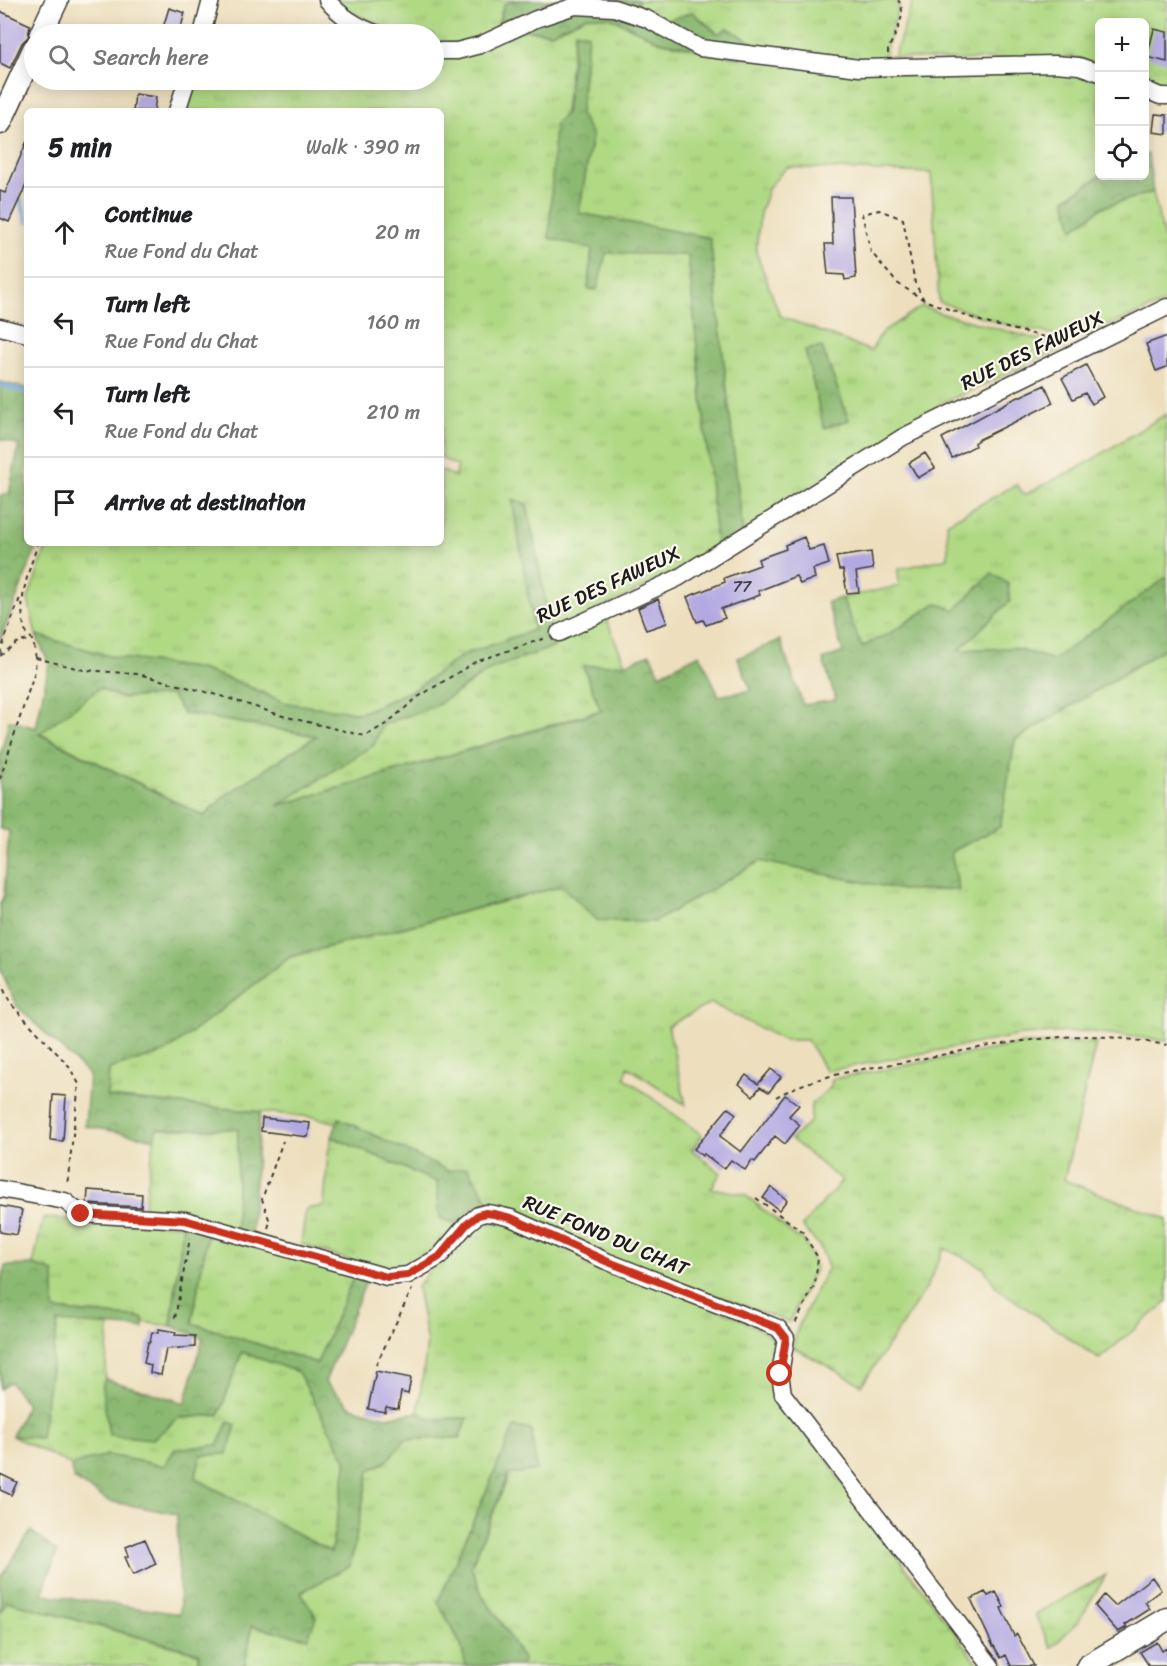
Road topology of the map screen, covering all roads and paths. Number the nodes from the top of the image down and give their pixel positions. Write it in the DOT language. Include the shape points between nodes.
graph roads {
  1 [pos="57,0"];
  2 [pos="212,0"];
  3 [pos="327,0"];
  4 [pos="898,0"];
  5 [pos="46,24"];
  6 [pos="205,24"];
  7 [pos="357,24"];
  8 [pos="444,51"];
  9 [pos="897,67"];
  10 [pos="24,71"];
  11 [pos="1097,72"];
  12 [pos="184,90"];
  13 [pos="1149,92"];
  14 [pos="1167,96"];
  15 [pos="178,108"];
  16 [pos="0,123"];
  17 [pos="924,300"];
  18 [pos="1167,307"];
  19 [pos="0,327"];
  20 [pos="24,333"];
  21 [pos="1085,347"];
  22 [pos="37,546"];
  23 [pos="23,591"];
  24 [pos="559,633"];
  25 [pos="32,640"];
  26 [pos="0,655"];
  27 [pos="36,658"];
  28 [pos="0,779"];
  29 [pos="0,981"];
  30 [pos="1167,1045"];
  31 [pos="776,1096"];
  32 [pos="283,1141"];
  33 [pos="0,1189"];
  34 [pos="756,1198"];
  35 [pos="65,1201"];
  36 [pos="193,1222"];
  37 [pos="265,1243"];
  38 [pos="422,1267"];
  39 [pos="175,1318"];
  40 [pos="786,1338"];
  41 [pos="376,1365"];
  42 [pos="1167,1619"];
  43 [pos="991,1666"];
  44 [pos="1088,1666"];
  1 -- 5 [label="street"];
  2 -- 6 [label="street"];
  3 -- 7 [label="street"];
  4 -- 9 [label="path" via="903,14 888,50 889,62"];
  8 -- 9 [label="street" via="480,45 575,6 614,8 647,19 700,48 859,68"];
  9 -- 11 [label="street" via="1055,64"];
  10 -- 16 [label="street"];
  12 -- 15 [label="street"];
  13 -- 14 [label="street"];
  17 -- 17 [label="path" via="915,283 903,219 879,210 862,214 871,252 897,283"];
  17 -- 21 [label="path" via="986,323"];
  18 -- 21 [label="street, RUE DES FAWEUX"];
  19 -- 20 [label="street"];
  21 -- 24 [label="street, RUE DES FAWEUX" via="903,437 678,578"];
  22 -- 23 [label="path"];
  23 -- 25 [label="path" via="22,616"];
  23 -- 26 [label="path"];
  24 -- 27 [label="path, RUE DES FAWEUX" via="475,662 365,736 138,675 84,670"];
  25 -- 26 [label="path" via="19,641"];
  25 -- 27 [label="path"];
  27 -- 28 [label="path"];
  29 -- 35 [label="path" via="10,1003 68,1065 79,1084"];
  30 -- 31 [label="path" via="1086,1036 1041,1039 846,1072"];
  32 -- 37 [label="path" via="262,1199 270,1222"];
  33 -- 35 [label="street, RUE FOND DU CHAT"];
  34 -- 40 [label="path" via="802,1231 819,1258 815,1284"];
  35 -- 36 [label="street, RUE FOND DU CHAT" via="81,1214"];
  36 -- 37 [label="street, RUE FOND DU CHAT"];
  36 -- 39 [label="path"];
  37 -- 38 [label="street, RUE FOND DU CHAT" via="387,1277 408,1275"];
  38 -- 40 [label="street, RUE FOND DU CHAT" via="439,1257 478,1215 494,1214 763,1321 778,1328"];
  38 -- 41 [label="path"];
  40 -- 43 [label="street" via="780,1374 783,1394"];
  42 -- 44 [label="street"];
}
